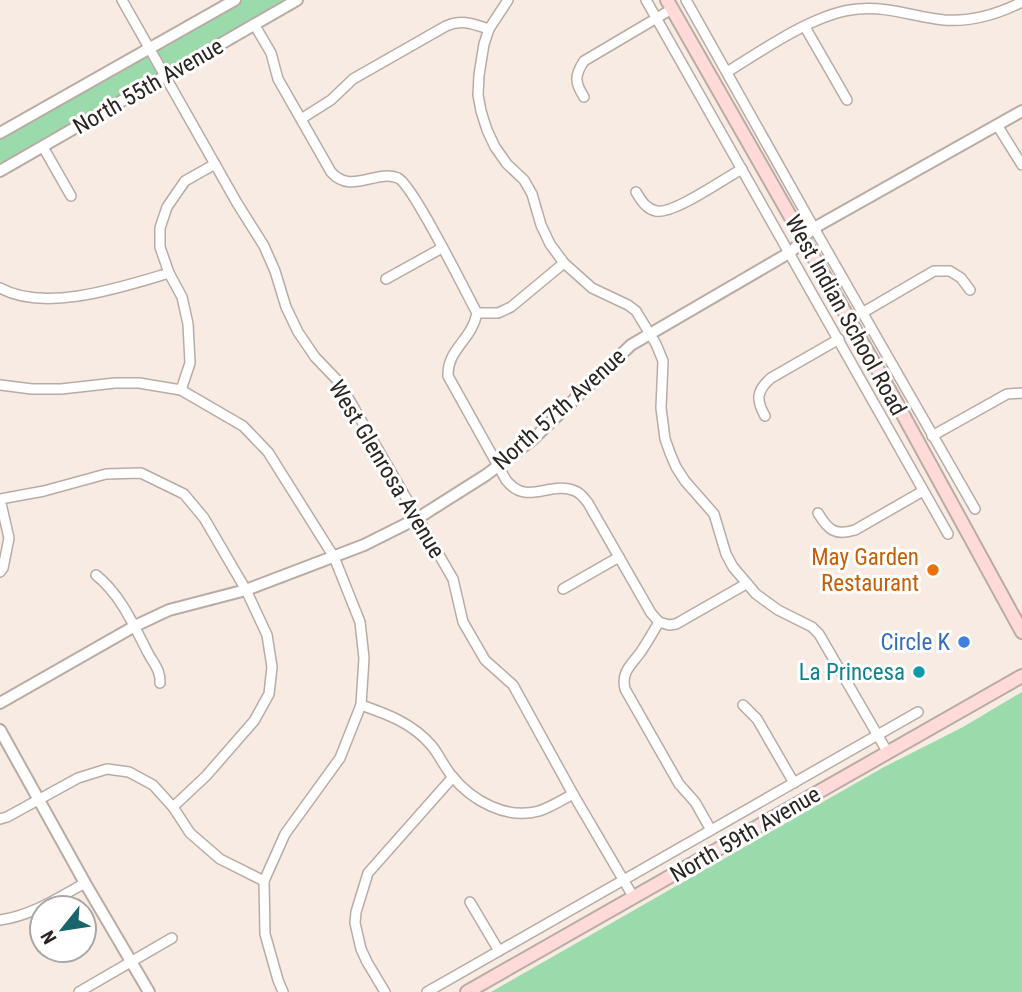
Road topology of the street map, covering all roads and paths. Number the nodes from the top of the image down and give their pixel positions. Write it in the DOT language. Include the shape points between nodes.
graph roads {
  1 [pos="122,0"];
  2 [pos="235,0"];
  3 [pos="297,0"];
  4 [pos="508,0"];
  5 [pos="646,0"];
  6 [pos="686,0"];
  7 [pos="1022,2"];
  8 [pos="670,4"];
  9 [pos="656,18"];
  10 [pos="254,24"];
  11 [pos="805,27"];
  12 [pos="489,29"];
  13 [pos="150,48"];
  14 [pos="727,72"];
  15 [pos="165,76"];
  16 [pos="584,97"];
  17 [pos="847,100"];
  18 [pos="1022,111"];
  19 [pos="300,118"];
  20 [pos="997,125"];
  21 [pos="0,133"];
  22 [pos="43,147"];
  23 [pos="215,164"];
  24 [pos="1022,165"];
  25 [pos="742,169"];
  26 [pos="0,171"];
  27 [pos="636,192"];
  28 [pos="71,196"];
  29 [pos="814,228"];
  30 [pos="804,239"];
  31 [pos="442,248"];
  32 [pos="789,253"];
  33 [pos="564,263"];
  34 [pos="169,273"];
  35 [pos="386,279"];
  36 [pos="0,288"];
  37 [pos="970,290"];
  38 [pos="477,313"];
  39 [pos="862,313"];
  40 [pos="650,333"];
  41 [pos="839,339"];
  42 [pos="0,385"];
  43 [pos="181,390"];
  44 [pos="1022,393"];
  45 [pos="765,416"];
  46 [pos="932,436"];
  47 [pos="498,466"];
  48 [pos="923,491"];
  49 [pos="0,499"];
  50 [pos="975,509"];
  51 [pos="818,513"];
  52 [pos="418,518"];
  53 [pos="948,534"];
  54 [pos="334,557"];
  55 [pos="619,557"];
  56 [pos="0,572"];
  57 [pos="96,575"];
  58 [pos="746,584"];
  59 [pos="563,589"];
  60 [pos="246,590"];
  61 [pos="659,622"];
  62 [pos="135,626"];
  63 [pos="1022,632"];
  64 [pos="1022,676"];
  65 [pos="160,683"];
  66 [pos="0,703"];
  67 [pos="361,705"];
  68 [pos="743,705"];
  69 [pos="918,712"];
  70 [pos="0,730"];
  71 [pos="877,735"];
  72 [pos="888,753"];
  73 [pos="453,777"];
  74 [pos="794,783"];
  75 [pos="573,794"];
  76 [pos="38,799"];
  77 [pos="173,807"];
  78 [pos="0,818"];
  79 [pos="711,830"];
  80 [pos="624,880"];
  81 [pos="264,881"];
  82 [pos="85,883"];
  83 [pos="634,898"];
  84 [pos="470,902"];
  85 [pos="0,920"];
  86 [pos="172,938"];
  87 [pos="499,951"];
  88 [pos="131,962"];
  89 [pos="79,992"];
  90 [pos="149,992"];
  91 [pos="283,992"];
  92 [pos="385,992"];
  93 [pos="427,992"];
  94 [pos="467,992"];
  1 -- 13 [label="street, West Glenrosa Avenue"];
  2 -- 13 [label="street, North 55th Avenue"];
  3 -- 10 [label="street, North 55th Avenue"];
  4 -- 12 [label="street"];
  5 -- 9 [label="street, West Indian School Road"];
  6 -- 14 [label="street, West Indian School Road"];
  7 -- 11 [label="street" via="976,19 959,20 855,9"];
  8 -- 9 [label="street"];
  8 -- 30 [label="main road, West Indian School Road"];
  9 -- 16 [label="street" via="584,61 576,86"];
  9 -- 25 [label="street, West Indian School Road"];
  10 -- 15 [label="street, North 55th Avenue"];
  10 -- 19 [label="street"];
  11 -- 14 [label="street"];
  11 -- 17 [label="street"];
  12 -- 19 [label="street" via="467,22 446,26 353,79 331,100"];
  12 -- 33 [label="street" via="479,75 486,130 500,156 524,180 550,244"];
  13 -- 15 [label="street, West Glenrosa Avenue"];
  13 -- 21 [label="street, North 55th Avenue"];
  14 -- 29 [label="street, West Indian School Road"];
  15 -- 22 [label="street, North 55th Avenue"];
  15 -- 23 [label="street, West Glenrosa Avenue"];
  18 -- 20 [label="street, North 57th Avenue"];
  19 -- 31 [label="street" via="337,179 398,178 406,185"];
  20 -- 24 [label="street"];
  20 -- 29 [label="street, North 57th Avenue"];
  22 -- 26 [label="street, North 55th Avenue"];
  22 -- 28 [label="street"];
  23 -- 34 [label="street" via="185,181 167,207 160,247"];
  23 -- 52 [label="street, West Glenrosa Avenue" via="264,246 298,332 339,382"];
  25 -- 27 [label="street" via="669,210 649,209"];
  25 -- 32 [label="street, West Indian School Road"];
  29 -- 30 [label="street, North 57th Avenue"];
  29 -- 39 [label="street, West Indian School Road"];
  30 -- 32 [label="street, North 57th Avenue"];
  30 -- 63 [label="main road, West Indian School Road"];
  31 -- 35 [label="street"];
  31 -- 38 [label="street"];
  32 -- 40 [label="street, North 57th Avenue"];
  32 -- 41 [label="street, West Indian School Road"];
  33 -- 38 [label="street" via="510,307 498,313"];
  33 -- 40 [label="street" via="592,288 628,304"];
  34 -- 36 [label="street" via="56,300 27,298"];
  34 -- 43 [label="street" via="188,324 190,363"];
  37 -- 39 [label="street" via="950,271 934,271"];
  38 -- 47 [label="street" via="471,333 451,357 447,376"];
  39 -- 46 [label="street, West Indian School Road"];
  40 -- 47 [label="street, North 57th Avenue" via="624,350 532,440"];
  40 -- 58 [label="street" via="663,360 661,408 670,453 685,481 714,514 726,554"];
  41 -- 45 [label="street" via="765,383 759,396"];
  41 -- 48 [label="street, West Indian School Road"];
  42 -- 43 [label="street" via="61,389 139,383"];
  43 -- 54 [label="street" via="243,426 268,452"];
  44 -- 46 [label="street" via="1007,394"];
  46 -- 50 [label="street, West Indian School Road"];
  47 -- 52 [label="street, North 57th Avenue"];
  47 -- 55 [label="street" via="516,491 565,488 578,492"];
  48 -- 51 [label="street" via="847,532 826,527"];
  48 -- 53 [label="street, West Indian School Road"];
  49 -- 56 [label="street" via="9,538"];
  49 -- 60 [label="street" via="106,474 141,473 184,494 204,518"];
  52 -- 54 [label="street, North 57th Avenue"];
  52 -- 75 [label="street, West Glenrosa Avenue" via="453,579 463,622 485,660 513,685"];
  54 -- 60 [label="street, North 57th Avenue"];
  54 -- 67 [label="street" via="360,622 364,658"];
  55 -- 59 [label="street"];
  55 -- 61 [label="street"];
  57 -- 62 [label="street"];
  58 -- 61 [label="street" via="676,624"];
  58 -- 71 [label="street" via="819,634"];
  60 -- 62 [label="street, North 57th Avenue" via="169,610"];
  60 -- 77 [label="street" via="267,635 272,667 269,694 254,721"];
  61 -- 79 [label="street" via="627,668 623,682 678,784"];
  62 -- 65 [label="street" via="161,675"];
  62 -- 66 [label="street, North 57th Avenue"];
  64 -- 72 [label="main road, North 59th Avenue"];
  67 -- 73 [label="street" via="408,724 431,745"];
  67 -- 81 [label="street" via="340,758 285,834"];
  68 -- 74 [label="street" via="757,719"];
  69 -- 71 [label="street, North 59th Avenue"];
  70 -- 76 [label="street"];
  71 -- 72 [label="street"];
  71 -- 74 [label="street, North 59th Avenue"];
  72 -- 83 [label="main road, North 59th Avenue"];
  73 -- 75 [label="street" via="479,802 520,813 536,811"];
  73 -- 92 [label="street" via="368,873 355,923 361,949"];
  74 -- 79 [label="street, North 59th Avenue"];
  75 -- 80 [label="street, West Glenrosa Avenue"];
  76 -- 77 [label="street" via="107,769 130,772 153,785"];
  76 -- 78 [label="street"];
  76 -- 82 [label="street"];
  77 -- 81 [label="street" via="190,833 220,859"];
  79 -- 80 [label="street, North 59th Avenue"];
  80 -- 83 [label="street, West Glenrosa Avenue"];
  80 -- 87 [label="street, North 59th Avenue"];
  81 -- 91 [label="street" via="265,934"];
  82 -- 85 [label="street" via="16,918"];
  82 -- 88 [label="street"];
  83 -- 94 [label="main road, North 59th Avenue"];
  84 -- 87 [label="street"];
  86 -- 88 [label="street"];
  87 -- 93 [label="street, North 59th Avenue"];
  88 -- 89 [label="street"];
  88 -- 90 [label="street"];
}
